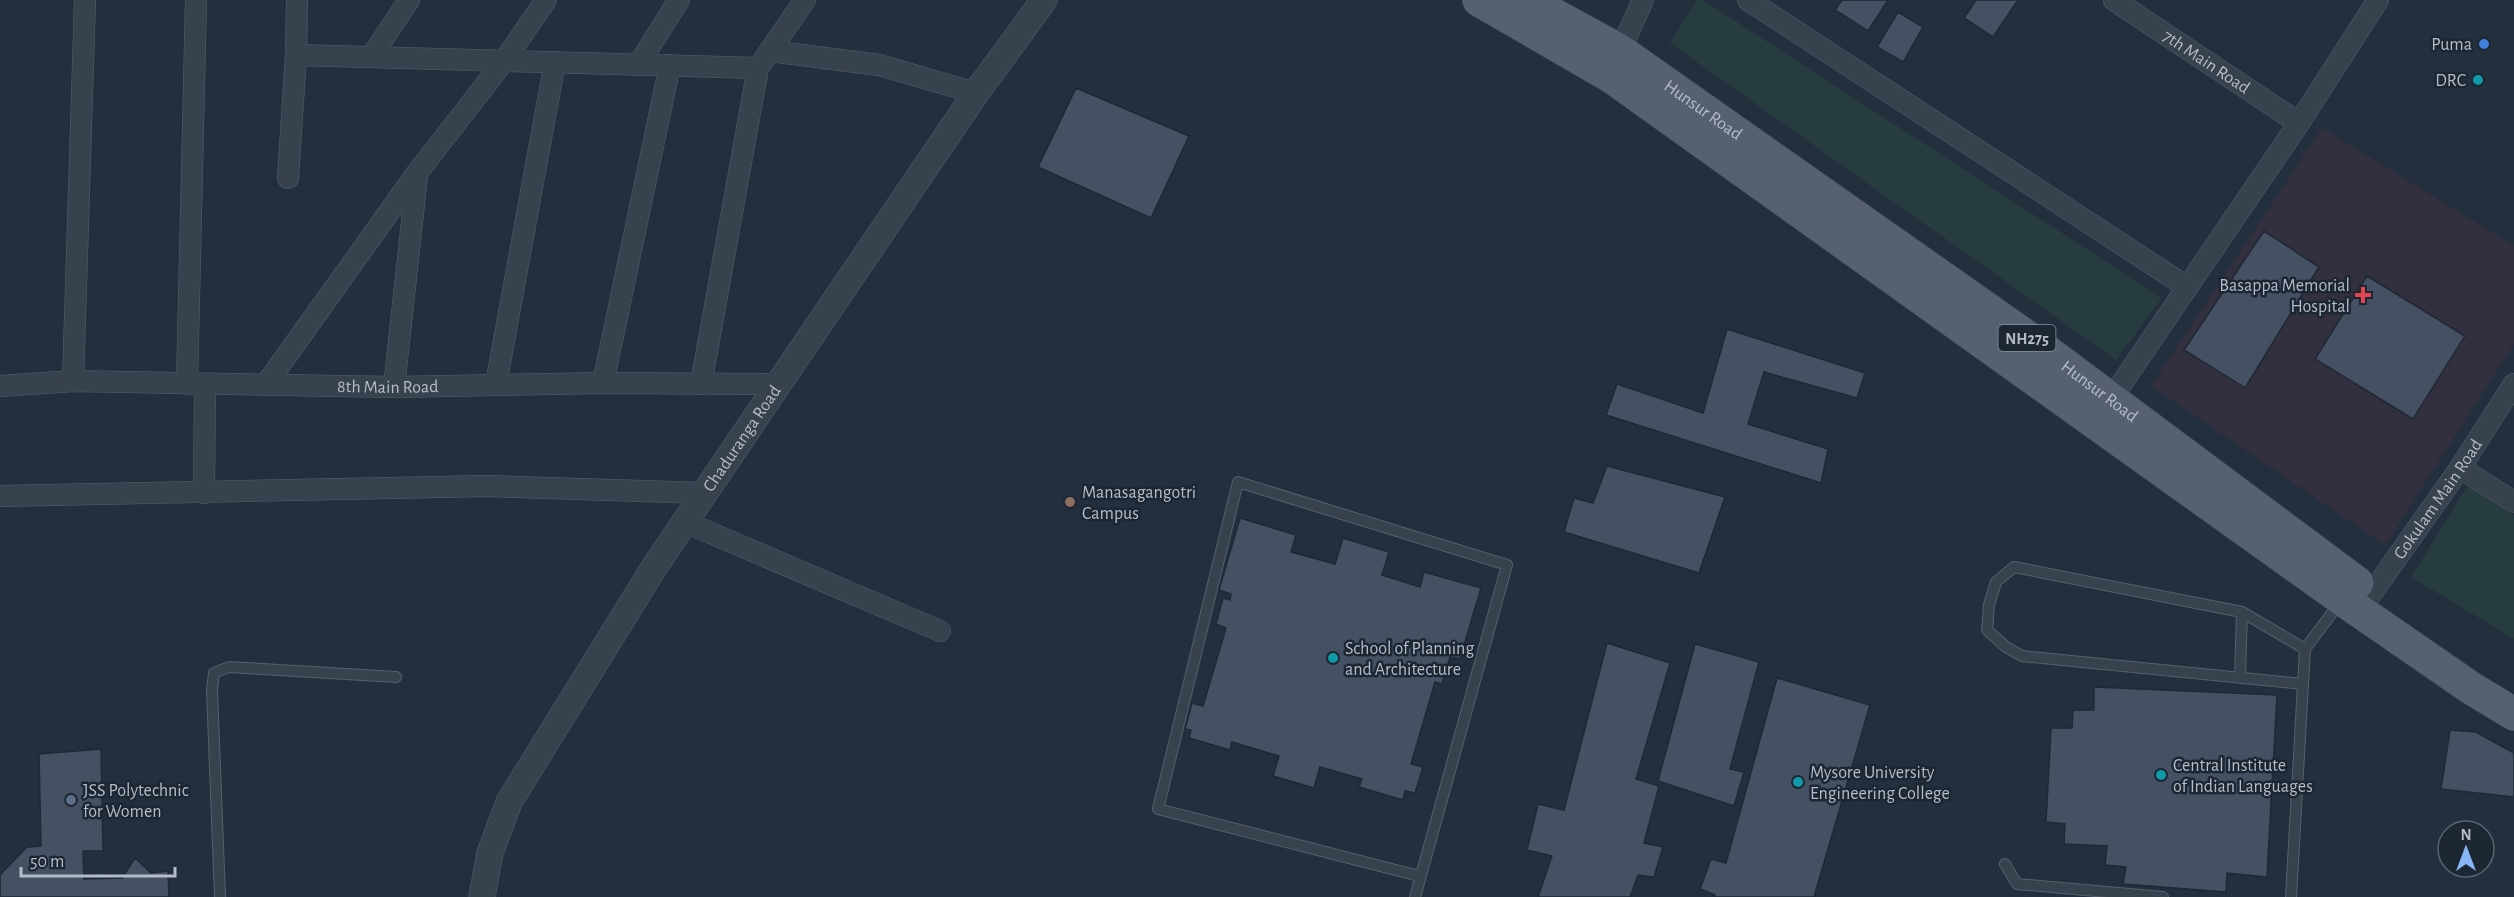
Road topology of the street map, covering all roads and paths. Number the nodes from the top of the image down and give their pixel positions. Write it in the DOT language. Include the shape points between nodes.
graph roads {
  1 [pos="85,0"];
  2 [pos="196,0"];
  3 [pos="297,0"];
  4 [pos="409,0"];
  5 [pos="546,0"];
  6 [pos="680,0"];
  7 [pos="805,0"];
  8 [pos="1044,0"];
  9 [pos="1479,0"];
  10 [pos="1527,0"];
  11 [pos="1643,0"];
  12 [pos="1748,0"];
  13 [pos="2114,0"];
  14 [pos="2378,0"];
  15 [pos="1620,51"];
  16 [pos="296,55"];
  17 [pos="370,57"];
  18 [pos="764,59"];
  19 [pos="504,61"];
  20 [pos="555,62"];
  21 [pos="638,64"];
  22 [pos="670,65"];
  23 [pos="976,93"];
  24 [pos="2299,123"];
  25 [pos="417,173"];
  26 [pos="288,178"];
  27 [pos="2187,287"];
  28 [pos="73,381"];
  29 [pos="267,383"];
  30 [pos="603,383"];
  31 [pos="196,384"];
  32 [pos="496,384"];
  33 [pos="701,384"];
  34 [pos="777,384"];
  35 [pos="2514,384"];
  36 [pos="0,386"];
  37 [pos="394,387"];
  38 [pos="2103,410"];
  39 [pos="2460,468"];
  40 [pos="204,492"];
  41 [pos="705,492"];
  42 [pos="0,496"];
  43 [pos="2514,502"];
  44 [pos="685,522"];
  45 [pos="2357,601"];
  46 [pos="2242,612"];
  47 [pos="940,631"];
  48 [pos="2305,649"];
  49 [pos="396,677"];
  50 [pos="2240,678"];
  51 [pos="2302,684"];
  52 [pos="2514,695"];
  53 [pos="2514,714"];
  54 [pos="2005,864"];
  55 [pos="1419,876"];
  56 [pos="220,897"];
  57 [pos="482,897"];
  58 [pos="1415,897"];
  59 [pos="2163,897"];
  60 [pos="2291,897"];
  1 -- 28 [label="street"];
  2 -- 31 [label="street"];
  3 -- 16 [label="street"];
  4 -- 17 [label="street"];
  5 -- 19 [label="street"];
  6 -- 21 [label="street"];
  7 -- 18 [label="street"];
  8 -- 23 [label="street, Chaduranga Road"];
  9 -- 38 [label="main road" via="1612,77"];
  10 -- 15 [label="main road, Hunsur Road / NH275"];
  11 -- 15 [label="street"];
  12 -- 27 [label="street"];
  13 -- 24 [label="street, 7th Main Road"];
  14 -- 24 [label="street"];
  15 -- 38 [label="main road, Hunsur Road / NH275"];
  16 -- 17 [label="street"];
  16 -- 26 [label="street"];
  17 -- 19 [label="street"];
  18 -- 22 [label="street"];
  18 -- 23 [label="street" via="879,64"];
  18 -- 33 [label="street"];
  19 -- 20 [label="street"];
  19 -- 25 [label="street"];
  20 -- 21 [label="street"];
  20 -- 32 [label="street"];
  21 -- 22 [label="street"];
  22 -- 30 [label="street"];
  23 -- 34 [label="street, Chaduranga Road"];
  24 -- 27 [label="street"];
  25 -- 29 [label="street"];
  25 -- 37 [label="street"];
  27 -- 38 [label="street"];
  28 -- 31 [label="street, 8th Main Road"];
  28 -- 36 [label="street, 8th Main Road"];
  29 -- 31 [label="street, 8th Main Road"];
  29 -- 37 [label="street, 8th Main Road"];
  30 -- 32 [label="street, 8th Main Road"];
  30 -- 33 [label="street, 8th Main Road"];
  31 -- 40 [label="street"];
  32 -- 37 [label="street, 8th Main Road"];
  33 -- 34 [label="street, 8th Main Road"];
  34 -- 41 [label="street, Chaduranga Road"];
  35 -- 39 [label="street, Gokulam Main Road"];
  38 -- 45 [label="main road, Hunsur Road / NH275"];
  39 -- 43 [label="street"];
  39 -- 45 [label="street, Gokulam Main Road"];
  40 -- 41 [label="street" via="488,486"];
  40 -- 42 [label="street"];
  41 -- 44 [label="street, Chaduranga Road"];
  44 -- 47 [label="street"];
  44 -- 57 [label="street, Chaduranga Road" via="509,802 489,853"];
  45 -- 48 [label="lane"];
  45 -- 52 [label="main road, Hunsur Road / NH275"];
  45 -- 53 [label="main road" via="2471,688"];
  46 -- 48 [label="lane"];
  46 -- 50 [label="lane"];
  46 -- 50 [label="lane" via="2014,567 1996,582 1987,630 2022,656"];
  48 -- 51 [label="lane"];
  49 -- 56 [label="lane" via="229,667 214,673"];
  50 -- 51 [label="lane"];
  51 -- 60 [label="lane"];
  54 -- 59 [label="lane" via="2018,884"];
  55 -- 55 [label="lane" via="1507,565 1238,482 1158,809"];
  55 -- 58 [label="lane"];
}
